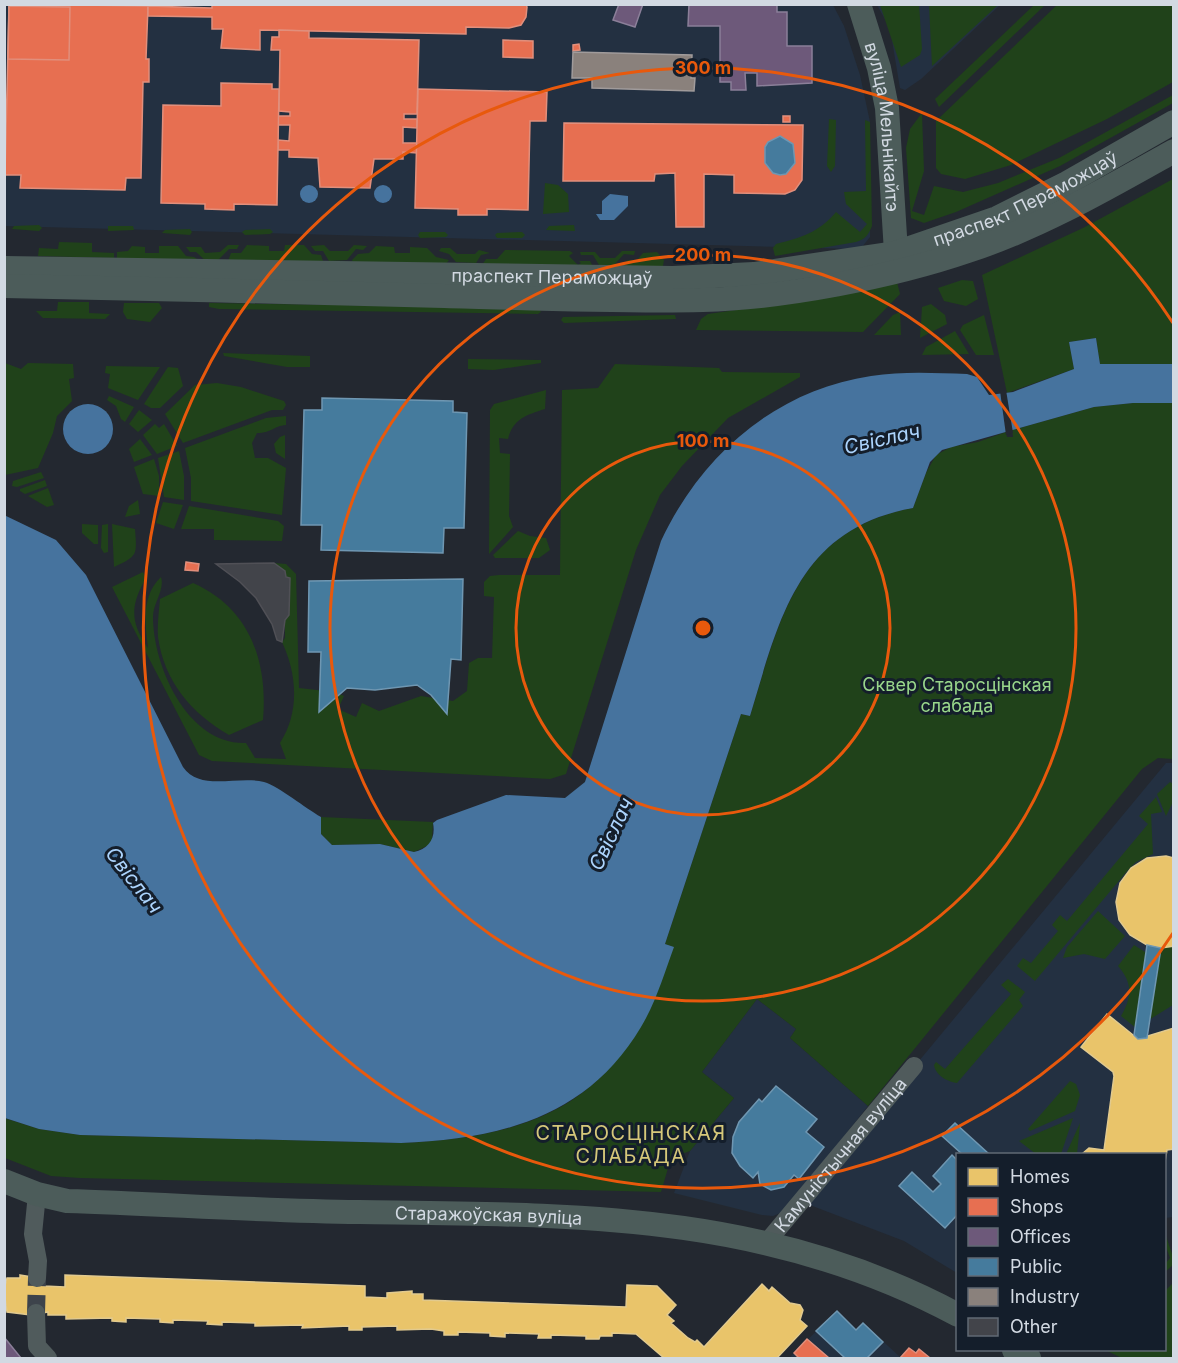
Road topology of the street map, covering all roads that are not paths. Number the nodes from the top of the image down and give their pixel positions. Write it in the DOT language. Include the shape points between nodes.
graph roads {
  1 [pos="859,4"];
  2 [pos="1173,122"];
  3 [pos="1173,151"];
  4 [pos="896,262"];
  5 [pos="4,268"];
  6 [pos="4,286"];
  7 [pos="914,1066"];
  8 [pos="4,1181"];
  9 [pos="37,1194"];
  10 [pos="766,1242"];
  11 [pos="37,1278"];
  12 [pos="36,1313"];
  13 [pos="956,1314"];
  14 [pos="1016,1351"];
  15 [pos="48,1359"];
  16 [pos="1029,1359"];
  1 -- 4 [label="main road, вуліца Мельнікайтэ" via="887,108"];
  2 -- 4 [label="main road, праспект Пераможцаў" via="1067,183"];
  3 -- 4 [label="main road, праспект Пераможцаў" via="1026,229 970,251"];
  4 -- 5 [label="main road, праспект Пераможцаў" via="708,278"];
  4 -- 6 [label="main road, праспект Пераможцаў" via="794,290 703,300"];
  7 -- 10 [label="street, Камуністычная вуліца"];
  8 -- 9 [label="main road, Старажоўская вуліца"];
  9 -- 10 [label="main road, Старажоўская вуліца" via="67,1201 605,1218 661,1223"];
  9 -- 11 [label="street" via="33,1234"];
  10 -- 13 [label="main road, Старажоўская вуліца" via="881,1277"];
  12 -- 15 [label="street" via="38,1346"];
  14 -- 16 [label="main road"];
}
